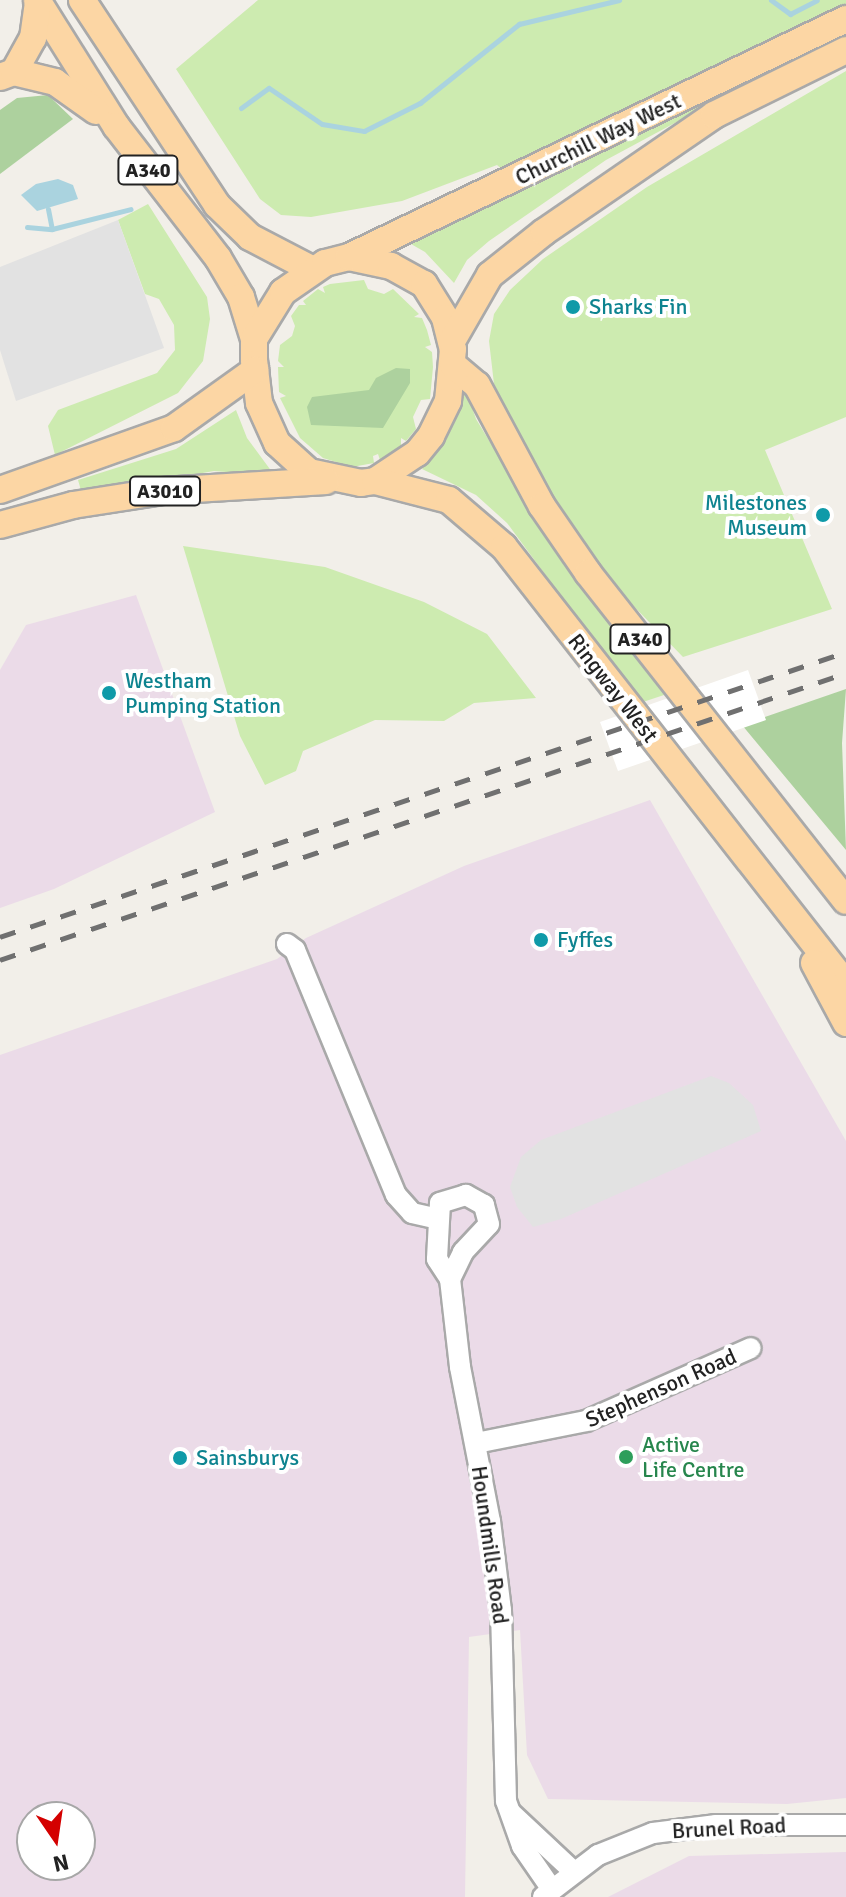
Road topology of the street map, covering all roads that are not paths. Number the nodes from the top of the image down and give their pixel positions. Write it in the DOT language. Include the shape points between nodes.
graph roads {
  1 [pos="82,0"];
  2 [pos="38,1"];
  3 [pos="846,19"];
  4 [pos="846,50"];
  5 [pos="7,74"];
  6 [pos="116,126"];
  7 [pos="349,257"];
  8 [pos="313,270"];
  9 [pos="254,339"];
  10 [pos="452,353"];
  11 [pos="255,370"];
  12 [pos="333,481"];
  13 [pos="375,481"];
  14 [pos="0,490"];
  15 [pos="0,525"];
  16 [pos="746,773"];
  17 [pos="846,881"];
  18 [pos="846,901"];
  19 [pos="782,902"];
  20 [pos="287,944"];
  21 [pos="846,984"];
  22 [pos="846,1023"];
  23 [pos="437,1219"];
  24 [pos="450,1279"];
  25 [pos="751,1348"];
  26 [pos="476,1443"];
  27 [pos="509,1812"];
  28 [pos="846,1825"];
  29 [pos="572,1870"];
  30 [pos="547,1893"];
  1 -- 8 [label="main road, A340" via="217,205 250,237"];
  2 -- 5 [label="main road" via="33,38"];
  2 -- 6 [label="main road, A340"];
  3 -- 7 [label="main road, Churchill Way West"];
  4 -- 10 [label="main road, Churchill Way West" via="714,115 544,232 490,275"];
  5 -- 6 [label="main road" via="55,82"];
  6 -- 9 [label="main road, A340" via="218,258 241,297"];
  7 -- 8 [label="main road"];
  7 -- 10 [label="main road" via="391,266 424,284"];
  8 -- 9 [label="main road" via="275,301"];
  9 -- 11 [label="main road"];
  10 -- 13 [label="main road" via="448,401 431,436 417,453"];
  10 -- 16 [label="main road, A340" via="477,385 536,497 588,573"];
  11 -- 12 [label="main road" via="259,403 277,443 309,472"];
  11 -- 14 [label="main road, A3010" via="174,428"];
  12 -- 13 [label="main road"];
  12 -- 15 [label="main road, A3010" via="162,491 73,505"];
  13 -- 19 [label="main road, Ringway West / A340" via="449,500 504,547"];
  16 -- 17 [label="main road"];
  16 -- 18 [label="main road, A340"];
  19 -- 21 [label="main road, Ringway West / A340"];
  19 -- 22 [label="main road"];
  20 -- 23 [label="street" via="295,950 396,1195 412,1213"];
  23 -- 24 [label="street, Houndmills Road" via="437,1259"];
  23 -- 24 [label="street" via="440,1203 466,1195 484,1205 488,1217 485,1232 463,1252"];
  24 -- 26 [label="street, Houndmills Road"];
  25 -- 26 [label="street, Stephenson Road" via="586,1421"];
  26 -- 27 [label="street, Houndmills Road" via="501,1610 504,1788"];
  27 -- 29 [label="street"];
  27 -- 30 [label="street, Houndmills Road"];
  28 -- 29 [label="street, Brunel Road" via="683,1827 624,1842"];
  29 -- 30 [label="street, Houndmills Road"];
}
